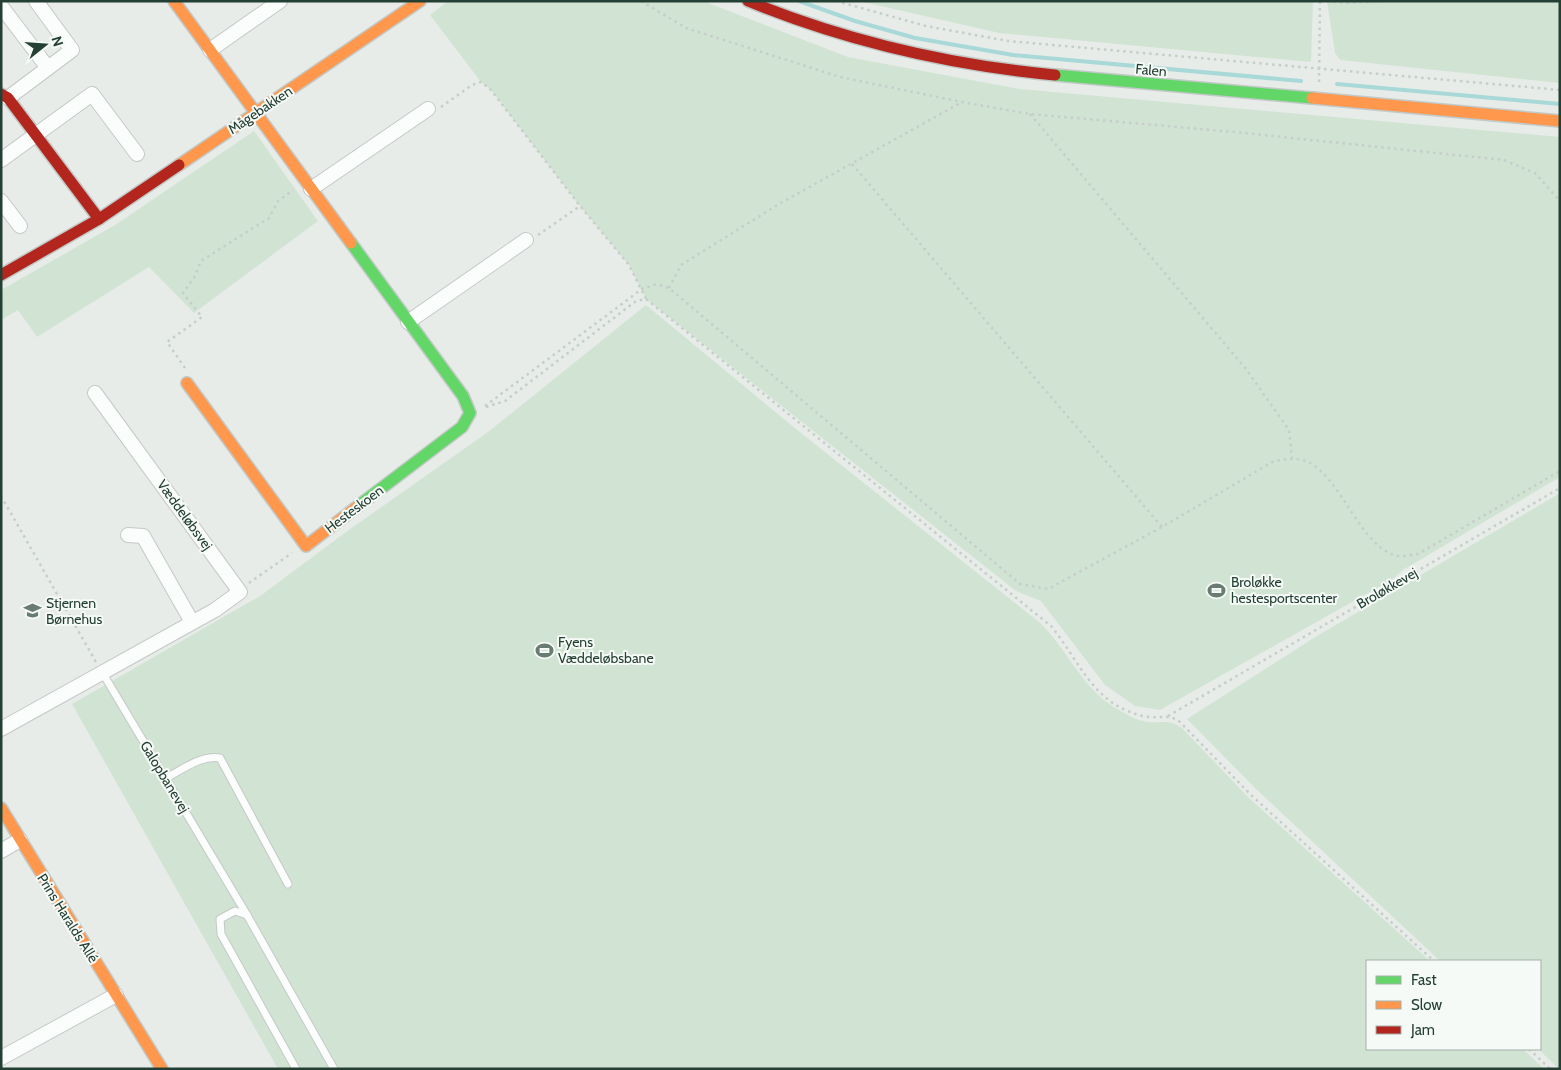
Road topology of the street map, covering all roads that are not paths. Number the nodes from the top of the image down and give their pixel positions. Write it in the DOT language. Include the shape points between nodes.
graph roads {
  1 [pos="36,1"];
  2 [pos="174,1"];
  3 [pos="280,1"];
  4 [pos="420,1"];
  5 [pos="748,1"];
  6 [pos="2,3"];
  7 [pos="210,50"];
  8 [pos="48,68"];
  9 [pos="5,96"];
  10 [pos="428,109"];
  11 [pos="255,114"];
  12 [pos="1560,122"];
  13 [pos="36,135"];
  14 [pos="137,154"];
  15 [pos="1,160"];
  16 [pos="308,185"];
  17 [pos="1,201"];
  18 [pos="99,219"];
  19 [pos="20,226"];
  20 [pos="526,240"];
  21 [pos="1,275"];
  22 [pos="408,322"];
  23 [pos="187,383"];
  24 [pos="96,393"];
  25 [pos="128,535"];
  26 [pos="192,622"];
  27 [pos="102,672"];
  28 [pos="1,729"];
  29 [pos="166,778"];
  30 [pos="1,808"];
  31 [pos="20,840"];
  32 [pos="1,850"];
  33 [pos="288,884"];
  34 [pos="247,915"];
  35 [pos="116,995"];
  36 [pos="1,1058"];
  37 [pos="162,1069"];
  38 [pos="296,1069"];
  39 [pos="334,1069"];
  1 -- 8 [label="street" via="72,50"];
  2 -- 7 [label="street"];
  3 -- 7 [label="street"];
  4 -- 11 [label="street, Mågebakken"];
  5 -- 12 [label="street, Falen" via="838,34 917,55 1004,70"];
  6 -- 8 [label="street"];
  7 -- 11 [label="street"];
  8 -- 9 [label="street"];
  9 -- 13 [label="street"];
  10 -- 16 [label="street"];
  11 -- 16 [label="street"];
  11 -- 18 [label="street, Mågebakken"];
  13 -- 14 [label="street" via="92,94"];
  13 -- 15 [label="street"];
  13 -- 18 [label="street"];
  16 -- 22 [label="street"];
  17 -- 19 [label="street"];
  18 -- 21 [label="street, Mågebakken"];
  20 -- 22 [label="street"];
  22 -- 23 [label="street, Hesteskoen" via="463,396 470,413 462,427 306,546"];
  24 -- 26 [label="street, Væddeløbsvej" via="240,592"];
  25 -- 26 [label="street" via="143,536"];
  26 -- 27 [label="street"];
  27 -- 28 [label="street"];
  27 -- 29 [label="lane, Galopbanevej"];
  29 -- 33 [label="lane" via="211,756 220,758"];
  29 -- 34 [label="lane, Galopbanevej"];
  30 -- 31 [label="street, Prins Haralds Allé"];
  31 -- 32 [label="street"];
  31 -- 35 [label="street, Prins Haralds Allé"];
  34 -- 38 [label="lane" via="235,911 220,919 221,934"];
  34 -- 39 [label="lane, Galopbanevej"];
  35 -- 36 [label="street"];
  35 -- 37 [label="street, Prins Haralds Allé"];
}
